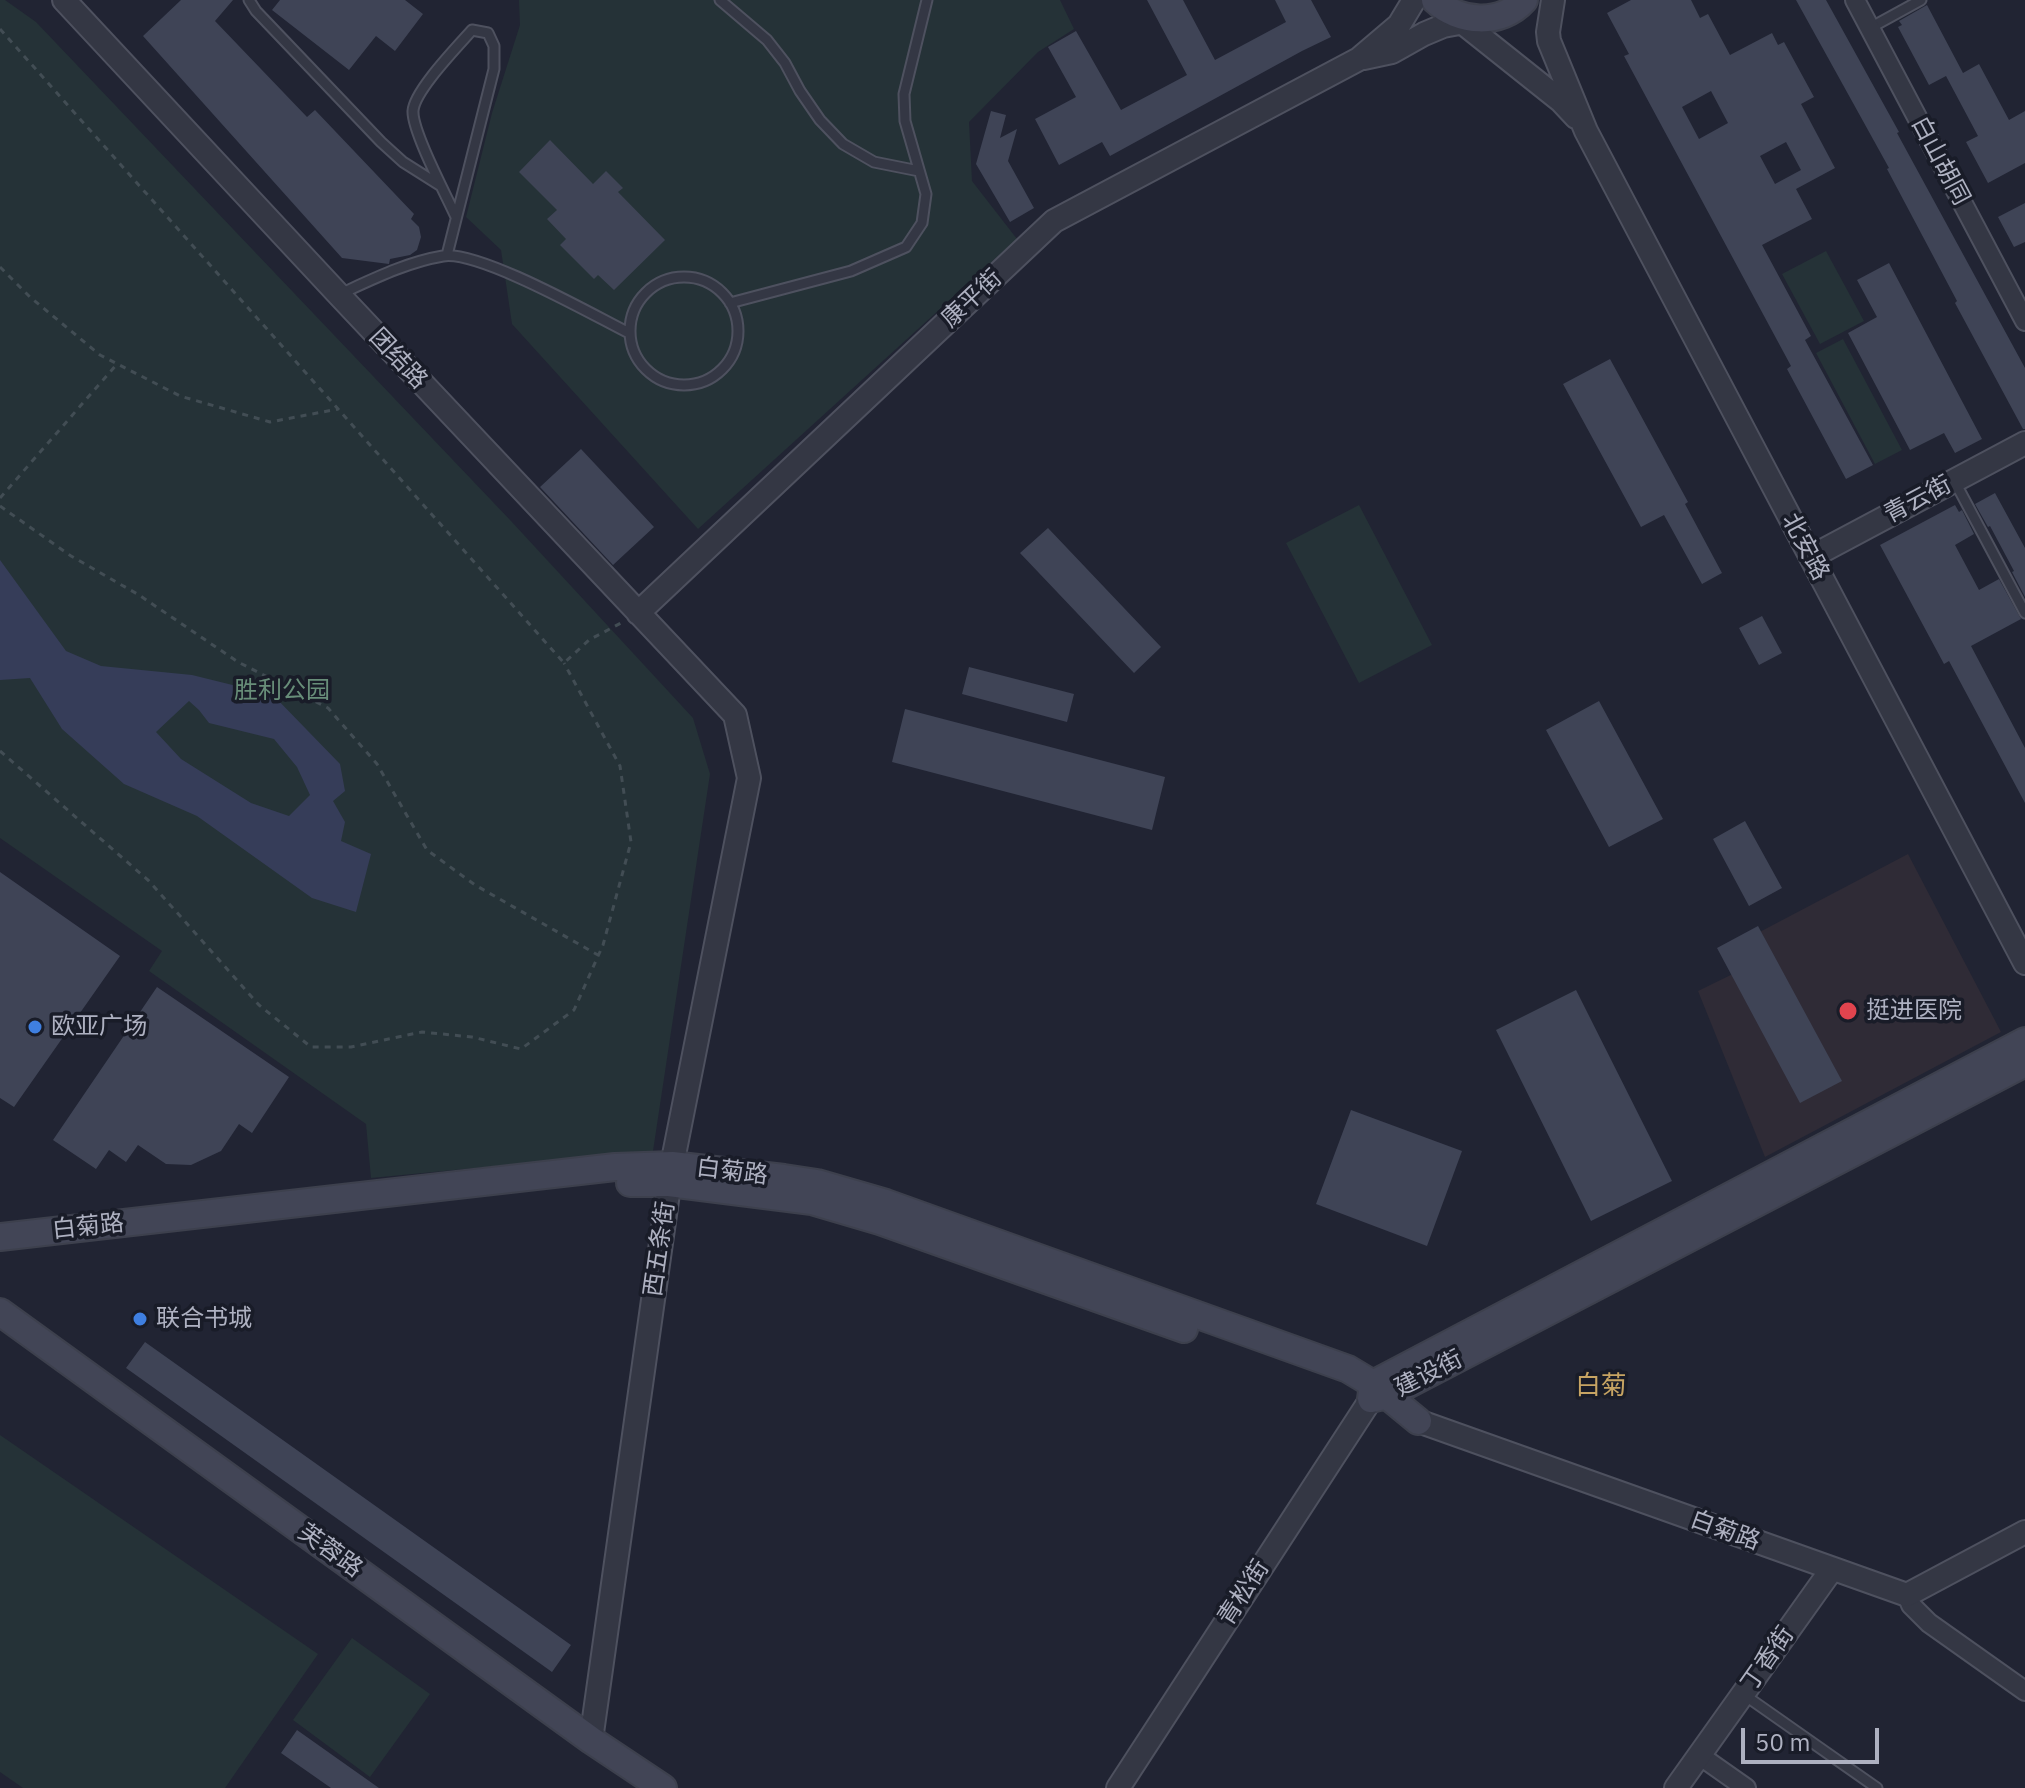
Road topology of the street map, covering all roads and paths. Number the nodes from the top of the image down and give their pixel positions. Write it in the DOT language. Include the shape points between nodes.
graph roads {
  1 [pos="64,0"];
  2 [pos="249,0"];
  3 [pos="720,0"];
  4 [pos="927,0"];
  5 [pos="1414,0"];
  6 [pos="1524,0"];
  7 [pos="1855,0"];
  8 [pos="1921,0"];
  9 [pos="1553,6"];
  10 [pos="1456,13"];
  11 [pos="1870,28"];
  12 [pos="0,29"];
  13 [pos="1415,39"];
  14 [pos="1359,59"];
  15 [pos="1520,69"];
  16 [pos="1586,131"];
  17 [pos="919,171"];
  18 [pos="442,186"];
  19 [pos="456,217"];
  20 [pos="447,255"];
  21 [pos="0,267"];
  22 [pos="339,295"];
  23 [pos="730,303"];
  24 [pos="2025,321"];
  25 [pos="629,333"];
  26 [pos="117,364"];
  27 [pos="338,409"];
  28 [pos="2025,443"];
  29 [pos="1954,481"];
  30 [pos="0,498"];
  31 [pos="0,506"];
  32 [pos="1811,557"];
  33 [pos="638,613"];
  34 [pos="2025,613"];
  35 [pos="564,663"];
  36 [pos="735,715"];
  37 [pos="0,751"];
  38 [pos="598,955"];
  39 [pos="2025,963"];
  40 [pos="2025,1041"];
  41 [pos="2025,1063"];
  42 [pos="671,1174"];
  43 [pos="0,1237"];
  44 [pos="0,1256"];
  45 [pos="0,1312"];
  46 [pos="1377,1393"];
  47 [pos="1418,1421"];
  48 [pos="2025,1532"];
  49 [pos="1832,1569"];
  50 [pos="1907,1595"];
  51 [pos="2025,1691"];
  52 [pos="1743,1694"];
  53 [pos="591,1740"];
  54 [pos="1699,1755"];
  55 [pos="663,1788"];
  56 [pos="1118,1788"];
  57 [pos="1676,1788"];
  58 [pos="1746,1788"];
  59 [pos="1877,1788"];
  1 -- 22 [label="street, 团结路"];
  2 -- 18 [label="lane" via="381,142"];
  3 -- 17 [label="lane" via="767,40 820,120 843,144 874,162"];
  4 -- 17 [label="lane" via="904,94 905,121"];
  5 -- 14 [label="street" via="1399,25"];
  6 -- 10 [label="main road" via="1507,14"];
  7 -- 11 [label="street, 白山胡同"];
  8 -- 11 [label="lane"];
  9 -- 16 [label="street" via="1549,41"];
  10 -- 13 [label="street" via="1443,26"];
  10 -- 15 [label="street"];
  11 -- 24 [label="street, 白山胡同"];
  12 -- 27 [label="path"];
  13 -- 14 [label="street" via="1392,52"];
  13 -- 15 [label="street" via="1458,41"];
  14 -- 33 [label="street, 康平街" via="1054,221"];
  15 -- 16 [label="street" via="1561,101"];
  16 -- 32 [label="street, 北安路"];
  17 -- 23 [label="lane" via="926,194 922,223 906,247 851,271"];
  18 -- 19 [label="lane"];
  18 -- 19 [label="lane" via="417,131 415,103 472,30 488,33 494,69"];
  19 -- 20 [label="lane"];
  20 -- 22 [label="lane" via="388,272"];
  20 -- 25 [label="lane" via="516,276"];
  21 -- 26 [label="path"];
  22 -- 33 [label="street, 团结路"];
  23 -- 25 [label="lane" via="711,284 675,277 641,297"];
  23 -- 25 [label="lane" via="738,327 736,345 722,370 707,380 681,385 656,378 642,366"];
  26 -- 27 [label="path" via="180,396 270,422"];
  26 -- 30 [label="path"];
  27 -- 35 [label="path"];
  28 -- 29 [label="street, 青云街"];
  29 -- 32 [label="street, 青云街"];
  29 -- 34 [label="lane"];
  31 -- 38 [label="path" via="238,662 328,708 377,764 427,850 475,885"];
  32 -- 39 [label="street, 北安路"];
  33 -- 35 [label="path" via="589,640"];
  33 -- 36 [label="street, 团结路"];
  35 -- 38 [label="path" via="620,766 631,842"];
  36 -- 42 [label="street, 西五条街" via="749,778"];
  37 -- 38 [label="path" via="149,881 259,1005 311,1047 351,1047 422,1032 521,1049 574,1010"];
  40 -- 46 [label="main road, 建设街"];
  41 -- 46 [label="main road, 建设街"];
  42 -- 43 [label="main road, 白菊路" via="615,1167"];
  42 -- 44 [label="main road, 白菊路"];
  42 -- 46 [label="main road, 白菊路" via="806,1181 854,1193 1348,1369"];
  42 -- 53 [label="street, 西五条街"];
  45 -- 53 [label="main road, 芙蓉路"];
  46 -- 47 [label="main road, 白菊路"];
  46 -- 56 [label="street, 青松街"];
  47 -- 49 [label="street, 白菊路"];
  48 -- 50 [label="street"];
  49 -- 50 [label="street, 白菊路"];
  49 -- 52 [label="street, 丁香街"];
  50 -- 51 [label="street" via="1929,1623"];
  52 -- 54 [label="street, 丁香街"];
  52 -- 59 [label="lane"];
  53 -- 55 [label="main road, 芙蓉路"];
  54 -- 57 [label="street, 丁香街"];
  54 -- 58 [label="street"];
}
